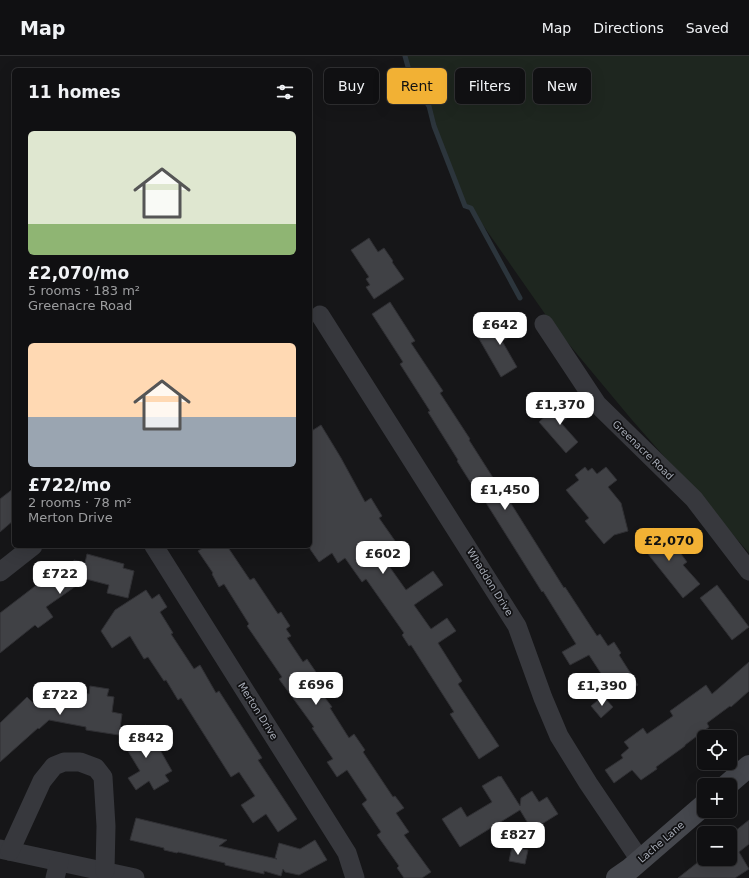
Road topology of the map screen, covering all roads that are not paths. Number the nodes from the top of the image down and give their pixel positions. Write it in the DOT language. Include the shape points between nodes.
graph roads {
  1 [pos="320,315"];
  2 [pos="544,324"];
  3 [pos="30,548"];
  4 [pos="155,548"];
  5 [pos="749,571"];
  6 [pos="0,572"];
  7 [pos="749,766"];
  8 [pos="735,778"];
  9 [pos="697,811"];
  10 [pos="5,850"];
  11 [pos="640,860"];
  12 [pos="57,870"];
  13 [pos="105,871"];
  14 [pos="135,878"];
  15 [pos="355,878"];
  16 [pos="617,878"];
  1 -- 11 [label="street, Whaddon Drive" via="517,626 559,736"];
  2 -- 5 [label="street, Greenacre Road" via="597,404 694,499"];
  3 -- 6 [label="street"];
  4 -- 15 [label="street, Merton Drive" via="347,853"];
  7 -- 8 [label="street"];
  9 -- 11 [label="street, Lache Lane"];
  10 -- 12 [label="street"];
  10 -- 13 [label="street" via="42,781 54,766 64,762 80,762 96,768 103,777"];
  11 -- 16 [label="street, Lache Lane"];
  12 -- 13 [label="street"];
  13 -- 14 [label="street"];
}
